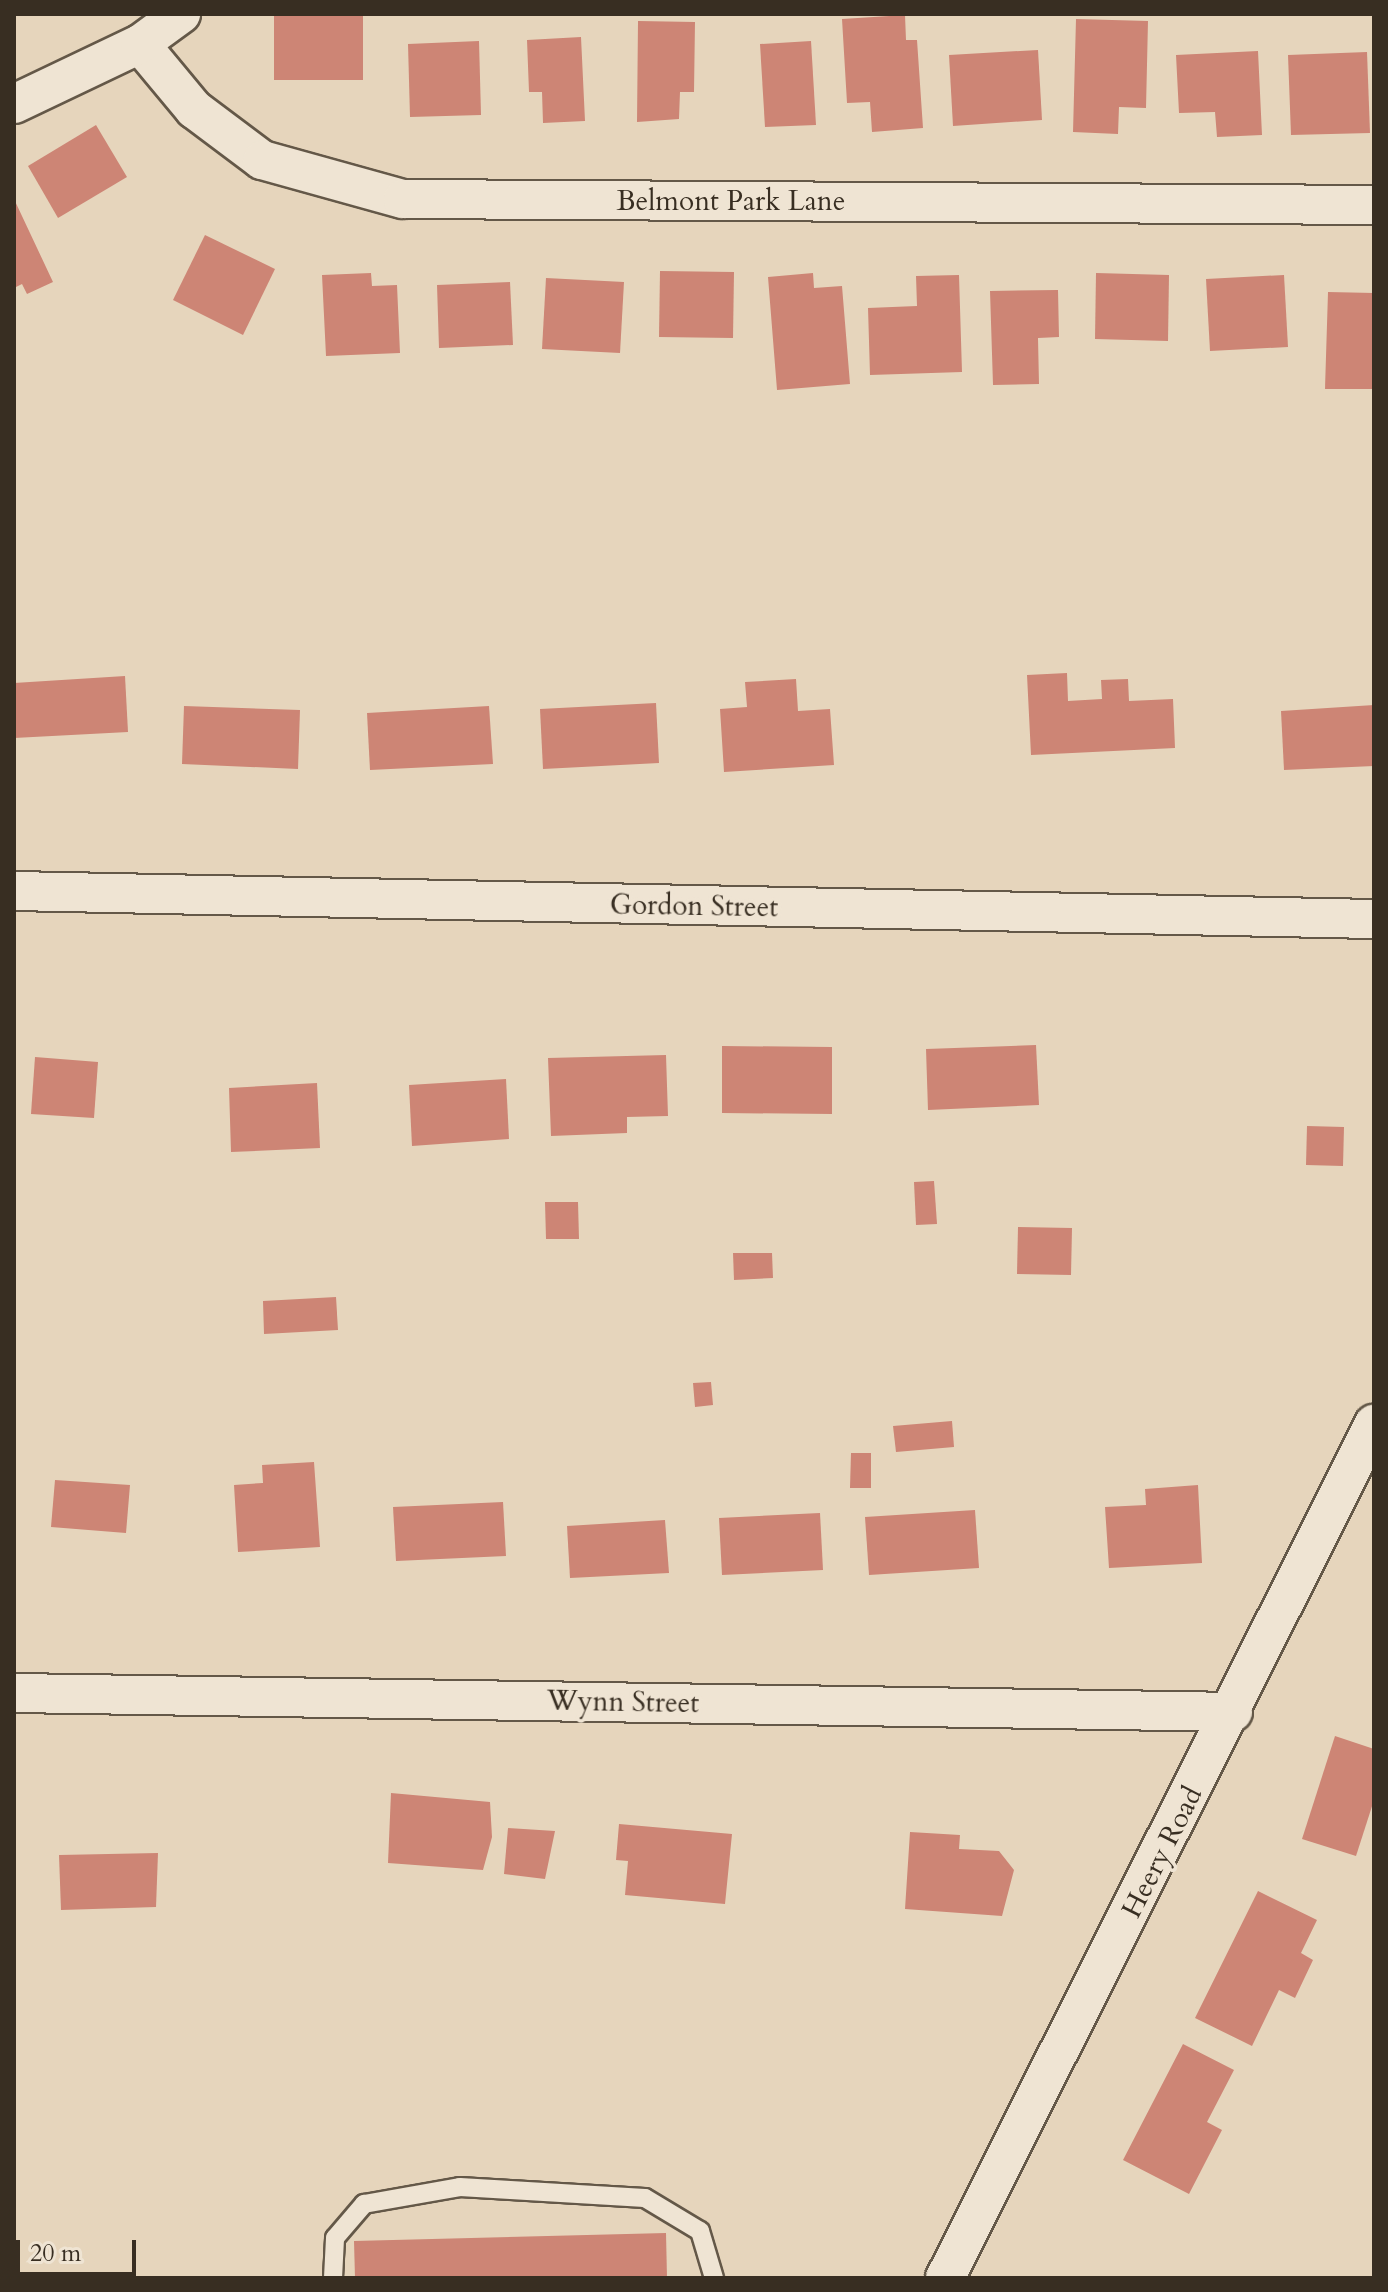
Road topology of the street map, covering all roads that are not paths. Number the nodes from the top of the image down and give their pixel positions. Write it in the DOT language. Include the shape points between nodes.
graph roads {
  1 [pos="181,14"];
  2 [pos="140,44"];
  3 [pos="14,104"];
  4 [pos="1374,205"];
  5 [pos="14,891"];
  6 [pos="1374,919"];
  7 [pos="1374,1424"];
  8 [pos="14,1693"];
  9 [pos="1233,1712"];
  10 [pos="333,2278"];
  11 [pos="714,2278"];
  12 [pos="945,2278"];
  1 -- 2 [label="street"];
  2 -- 3 [label="street"];
  2 -- 4 [label="street, Belmont Park Lane" via="194,109 262,160 403,199"];
  5 -- 6 [label="street, Gordon Street"];
  7 -- 9 [label="street, Heery Road"];
  8 -- 9 [label="street, Wynn Street"];
  9 -- 12 [label="street, Heery Road"];
  10 -- 11 [label="lane" via="335,2238 364,2204 460,2187 645,2198 700,2231"];
}
